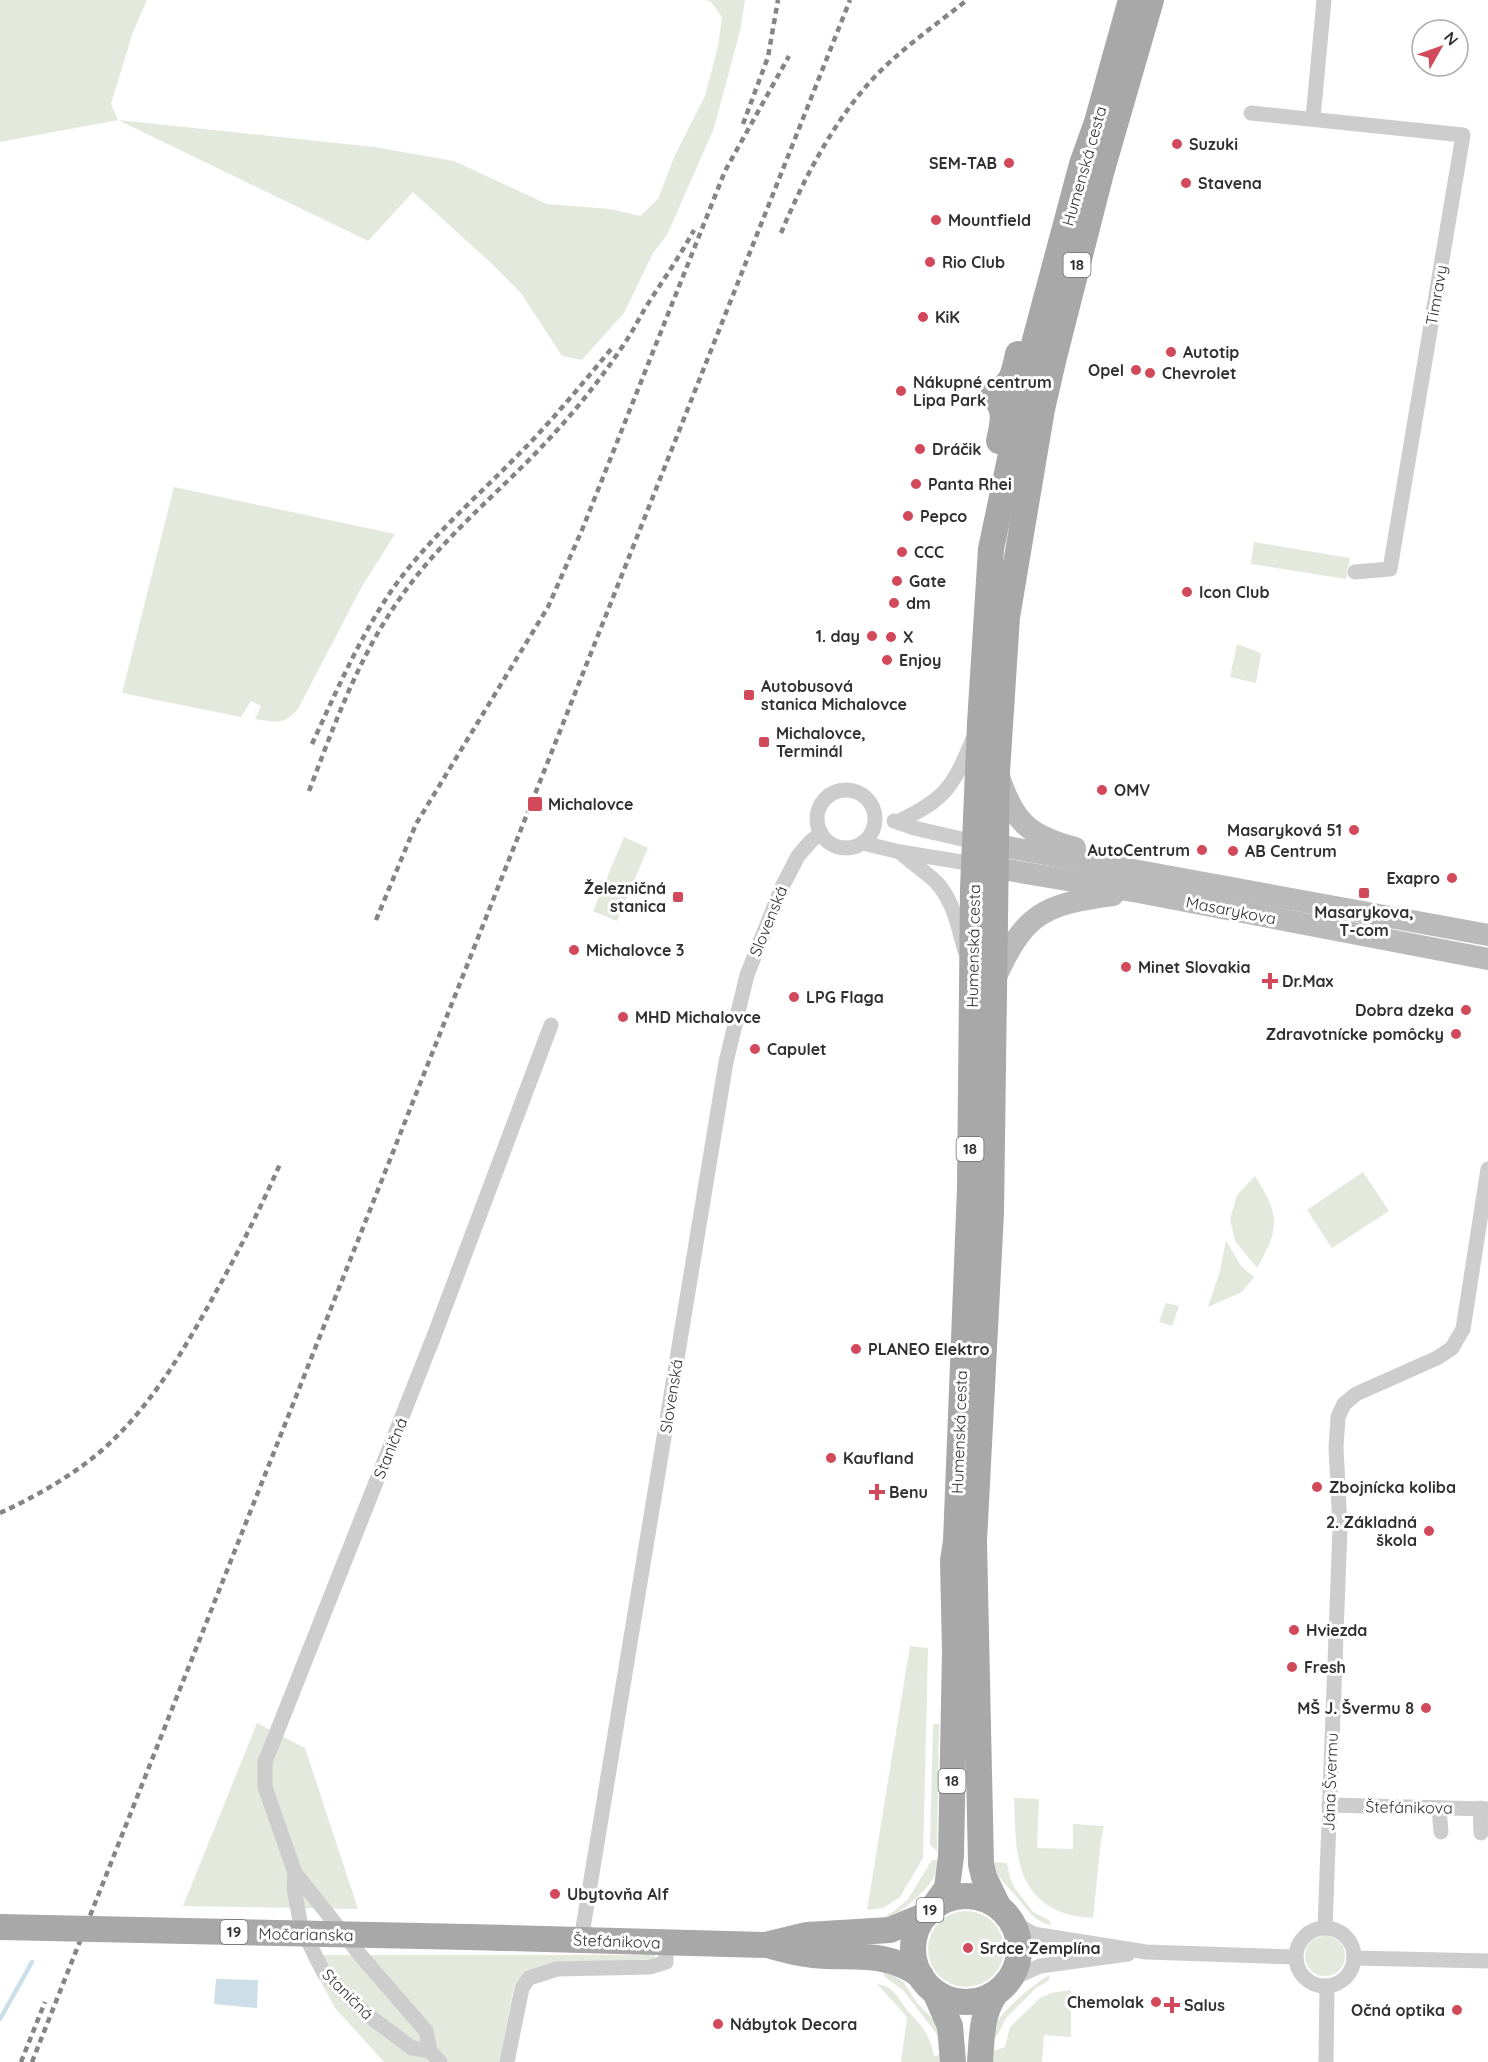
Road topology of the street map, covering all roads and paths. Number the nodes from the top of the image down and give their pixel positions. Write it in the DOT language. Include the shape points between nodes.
graph roads {
  1 [pos="1131,0"];
  2 [pos="1151,0"];
  3 [pos="1163,0"];
  4 [pos="1324,0"];
  5 [pos="1134,59"];
  6 [pos="1251,113"];
  7 [pos="1313,118"];
  8 [pos="1355,572"];
  9 [pos="980,723"];
  10 [pos="997,772"];
  11 [pos="875,813"];
  12 [pos="897,822"];
  13 [pos="821,833"];
  14 [pos="863,843"];
  15 [pos="900,852"];
  16 [pos="985,855"];
  17 [pos="1124,867"];
  18 [pos="1138,892"];
  19 [pos="1488,935"];
  20 [pos="1488,958"];
  21 [pos="983,978"];
  22 [pos="551,1025"];
  23 [pos="1488,1169"];
  24 [pos="1329,1805"];
  25 [pos="1439,1808"];
  26 [pos="1484,1808"];
  27 [pos="1440,1832"];
  28 [pos="1481,1833"];
  29 [pos="295,1873"];
  30 [pos="930,1911"];
  31 [pos="1005,1914"];
  32 [pos="0,1927"];
  33 [pos="1325,1928"];
  34 [pos="468,1937"];
  35 [pos="581,1940"];
  36 [pos="666,1943"];
  37 [pos="767,1945"];
  38 [pos="1146,1952"];
  39 [pos="1296,1957"];
  40 [pos="1353,1958"];
  41 [pos="1488,1961"];
  42 [pos="928,1984"];
  43 [pos="1327,1986"];
  44 [pos="1002,1987"];
  45 [pos="435,2056"];
  46 [pos="507,2062"];
  47 [pos="953,2062"];
  48 [pos="980,2062"];
  49 [pos="1326,2062"];
  1 -- 9 [label="main road, Humenská cesta / 18" via="1035,340 1018,352 1012,381 993,395 1004,411 997,448 1008,468 991,549"];
  2 -- 5 [label="main road, Humenská cesta / 18"];
  3 -- 5 [label="street"];
  4 -- 7 [label="street"];
  5 -- 10 [label="main road, Humenská cesta / 18" via="1042,409 1007,617"];
  6 -- 7 [label="street, Timravy"];
  7 -- 8 [label="street, Timravy" via="1463,135 1390,569"];
  9 -- 12 [label="street" via="960,771 946,791 927,808"];
  9 -- 16 [label="main road, Humenská cesta / 18"];
  10 -- 16 [label="main road, Humenská cesta / 18"];
  10 -- 17 [label="main road" via="1008,803 1035,833"];
  11 -- 12 [label="street"];
  11 -- 13 [label="street" via="860,794 849,790 837,792 826,798 818,811"];
  11 -- 14 [label="street" via="872,833"];
  12 -- 16 [label="street"];
  13 -- 14 [label="street" via="840,847"];
  13 -- 35 [label="street, Slovenská" via="795,862 782,887 747,975 726,1062"];
  14 -- 15 [label="street"];
  15 -- 16 [label="street"];
  15 -- 21 [label="street" via="936,882 948,899"];
  16 -- 17 [label="main road, Masarykova"];
  16 -- 18 [label="main road, Masarykova"];
  16 -- 21 [label="main road, Humenská cesta / 18"];
  17 -- 19 [label="main road, Masarykova"];
  18 -- 20 [label="main road, Masarykova"];
  18 -- 21 [label="main road" via="1067,902 1040,915"];
  21 -- 30 [label="main road, Humenská cesta / 18" via="953,1561 951,1856 946,1888"];
  21 -- 31 [label="main road, Humenská cesta / 18" via="991,1213 973,1575 981,1864 987,1884"];
  22 -- 29 [label="street, Staničná" via="434,1336 265,1762 265,1787"];
  23 -- 24 [label="street, Jána Švermu" via="1463,1329 1452,1348 1356,1394 1344,1404 1338,1418 1340,1528"];
  24 -- 25 [label="street, Štefánikova"];
  24 -- 33 [label="street, Jána Švermu"];
  25 -- 26 [label="street, Štefánikova"];
  25 -- 27 [label="street"];
  26 -- 28 [label="street"];
  29 -- 45 [label="street, Staničná" via="426,2031"];
  29 -- 45 [label="street, Staničná" via="301,1927 324,1973 365,2013 412,2048"];
  30 -- 31 [label="main road, 19" via="952,1898 971,1896 990,1901"];
  30 -- 37 [label="main road, 19" via="890,1930 807,1935"];
  30 -- 42 [label="main road, 19" via="916,1931 913,1950"];
  31 -- 38 [label="street" via="1033,1934"];
  31 -- 44 [label="main road" via="1019,1941 1019,1951 1015,1971"];
  32 -- 34 [label="main road, Močarianska / 19, bridge"];
  33 -- 39 [label="street" via="1302,1939"];
  33 -- 40 [label="street" via="1345,1937"];
  34 -- 35 [label="main road, Štefánikova / 19"];
  35 -- 36 [label="main road, Štefánikova / 19"];
  36 -- 37 [label="main road, Štefánikova / 19"];
  36 -- 46 [label="street" via="666,1962 650,1967 557,1969 529,1978 522,1988"];
  37 -- 42 [label="main road, 19" via="812,1955 898,1962"];
  38 -- 39 [label="street"];
  38 -- 44 [label="street" via="1040,1966"];
  39 -- 43 [label="street" via="1305,1978"];
  40 -- 41 [label="street"];
  40 -- 43 [label="street" via="1348,1974"];
  42 -- 44 [label="main road, 19" via="944,1997 965,2002 976,2001"];
  42 -- 47 [label="main road, 19" via="950,2025"];
  43 -- 49 [label="street"];
  44 -- 48 [label="main road" via="988,2004 983,2021"];
}
